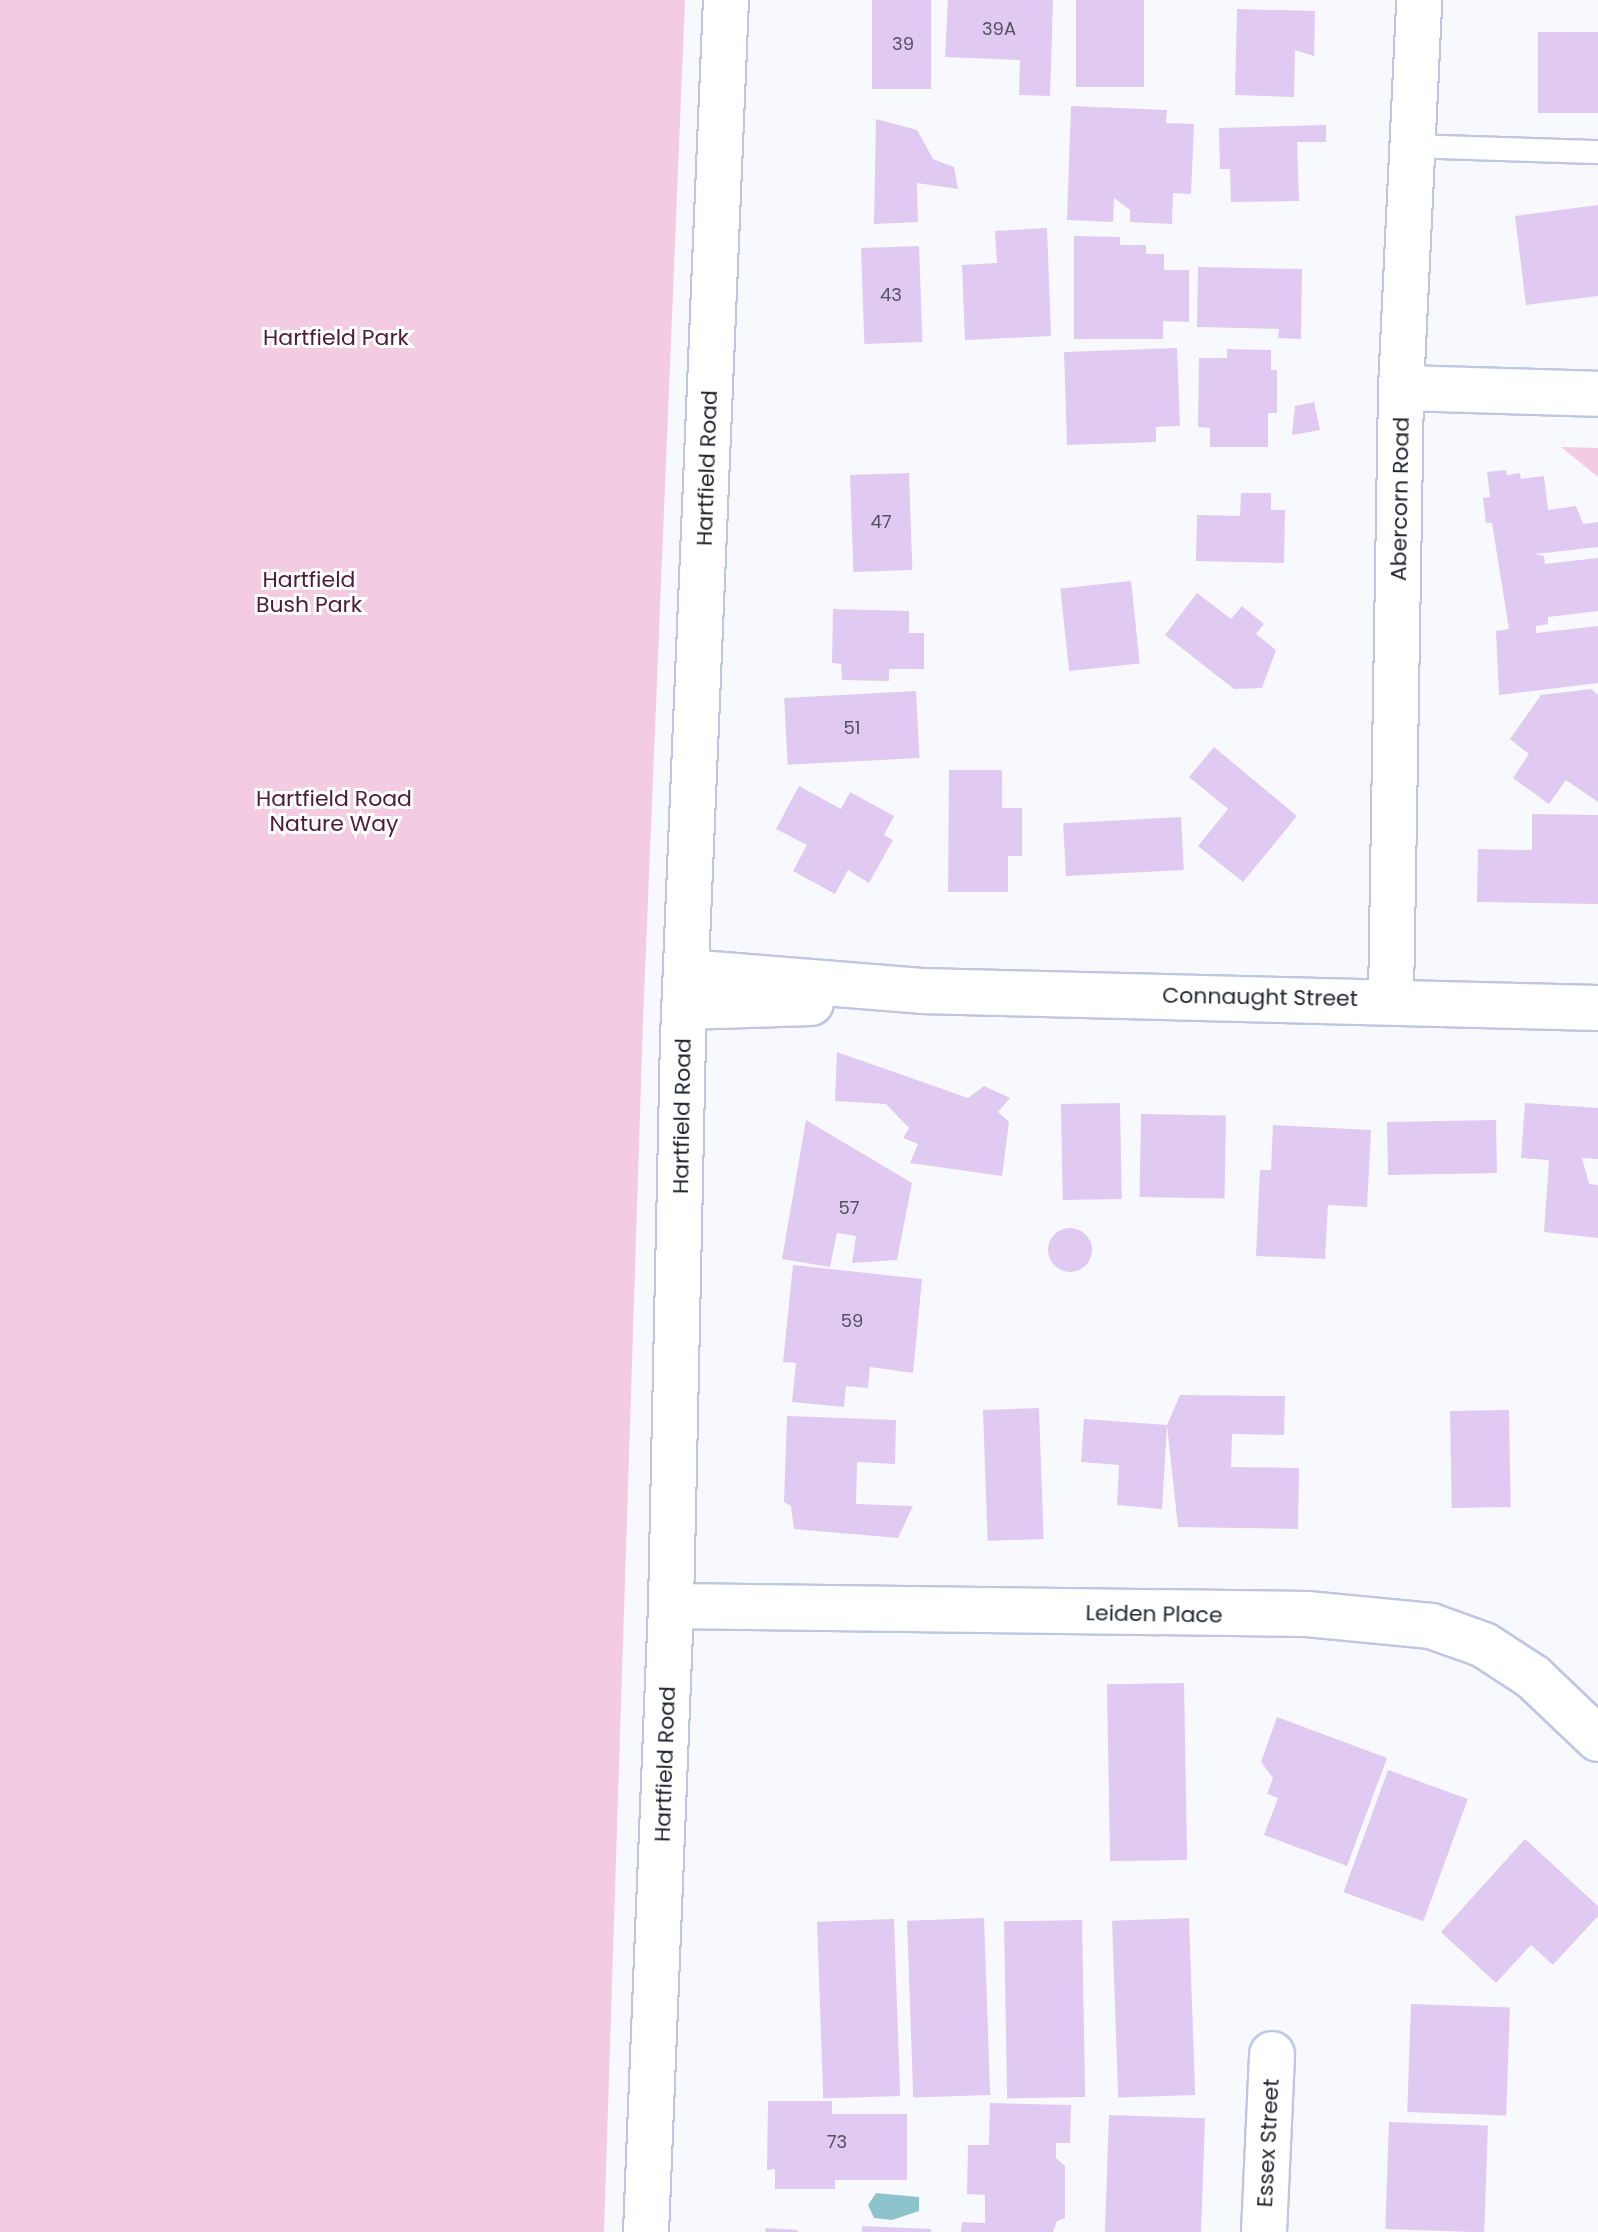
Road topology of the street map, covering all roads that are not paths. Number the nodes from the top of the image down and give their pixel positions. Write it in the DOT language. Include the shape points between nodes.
graph roads {
  1 [pos="726,0"];
  2 [pos="1419,0"];
  3 [pos="1413,146"];
  4 [pos="1598,152"];
  5 [pos="1401,388"];
  6 [pos="1598,394"];
  7 [pos="686,990"];
  8 [pos="1391,999"];
  9 [pos="1598,1008"];
  10 [pos="671,1606"];
  11 [pos="1598,1739"];
  12 [pos="1272,2054"];
  13 [pos="646,2232"];
  14 [pos="1264,2232"];
  1 -- 7 [label="street, Hartfield Road"];
  2 -- 3 [label="street, Abercorn Road"];
  3 -- 4 [label="lane"];
  3 -- 5 [label="street, Abercorn Road"];
  5 -- 6 [label="street"];
  5 -- 8 [label="street, Abercorn Road"];
  7 -- 8 [label="street, Connaught Street" via="812,1003 921,991"];
  7 -- 10 [label="street, Hartfield Road"];
  8 -- 9 [label="street, Connaught Street"];
  10 -- 11 [label="street, Leiden Place" via="1307,1614 1431,1626 1484,1645 1533,1677"];
  10 -- 13 [label="street, Hartfield Road"];
  12 -- 14 [label="street, Essex Street"];
}
